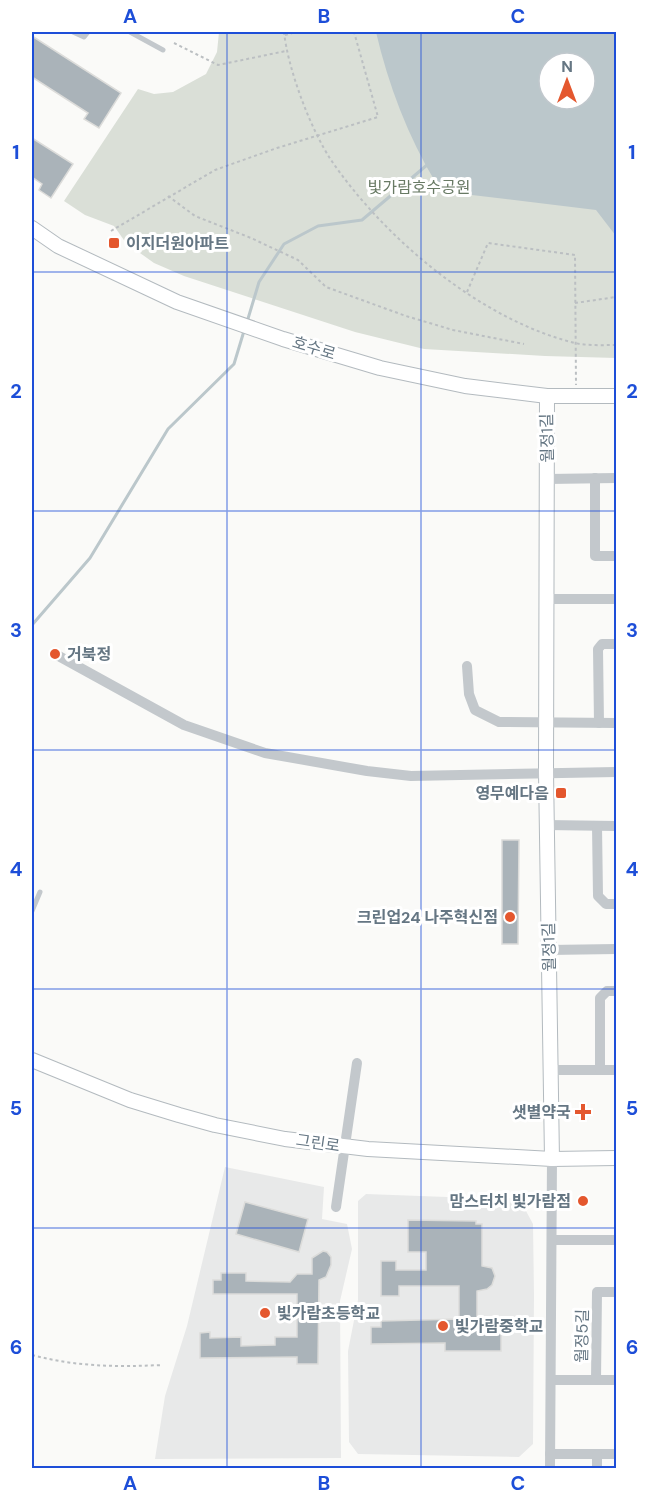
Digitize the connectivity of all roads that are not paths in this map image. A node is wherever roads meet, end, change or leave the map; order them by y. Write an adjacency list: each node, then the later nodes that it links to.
1 (73, 32): 2 (lane)
2 (88, 32)
3 (130, 32): 4 (lane)
4 (163, 50)
5 (32, 228): 6 (street, 호수로)
6 (547, 396): 7 (street, 호수로); 10 (street, 월정1길)
7 (616, 396)
8 (595, 478): 9 (street, 월정1길); 10 (street, 월정1길); 11 (street)
9 (616, 478)
10 (548, 479): 12 (street, 월정1길)
11 (616, 556)
12 (547, 599): 13 (street); 17 (street, 월정1길)
13 (616, 599)
14 (616, 644): 18 (street)
15 (55, 654): 20 (street)
16 (466, 666): 17 (street)
17 (546, 723): 18 (street); 20 (street, 월정1길)
18 (599, 723): 19 (street)
19 (616, 723)
20 (546, 772): 21 (street); 22 (street, 월정1길)
21 (616, 772)
22 (546, 825): 23 (street); 28 (street, 월정1길)
23 (597, 826): 24 (street); 26 (street)
24 (616, 826)
25 (40, 892): 27 (lane)
26 (616, 904)
27 (32, 911)
28 (549, 950): 29 (street); 33 (street, 월정1길)
29 (616, 950)
30 (616, 991): 34 (street)
31 (32, 1060): 36 (street, 그린로)
32 (357, 1063): 36 (street)
33 (549, 1070): 34 (street); 38 (street, 월정1길)
34 (600, 1070): 35 (street)
35 (616, 1070)
36 (345, 1147): 38 (street, 그린로); 39 (street)
37 (616, 1158): 38 (street, 그린로)
38 (552, 1159): 40 (street, 월정5길)
39 (336, 1207)
40 (552, 1240): 41 (street); 43 (street, 월정5길)
41 (616, 1240)
42 (616, 1292): 44 (street, 월정5길)
43 (551, 1380): 44 (street, 월정5길); 46 (street, 월정5길)
44 (596, 1380): 45 (street, 월정5길)
45 (616, 1380)
46 (550, 1454): 48 (street); 49 (street, 월정5길)
47 (616, 1454): 48 (street)
48 (597, 1455): 50 (street)
49 (550, 1468)
50 (597, 1468)

